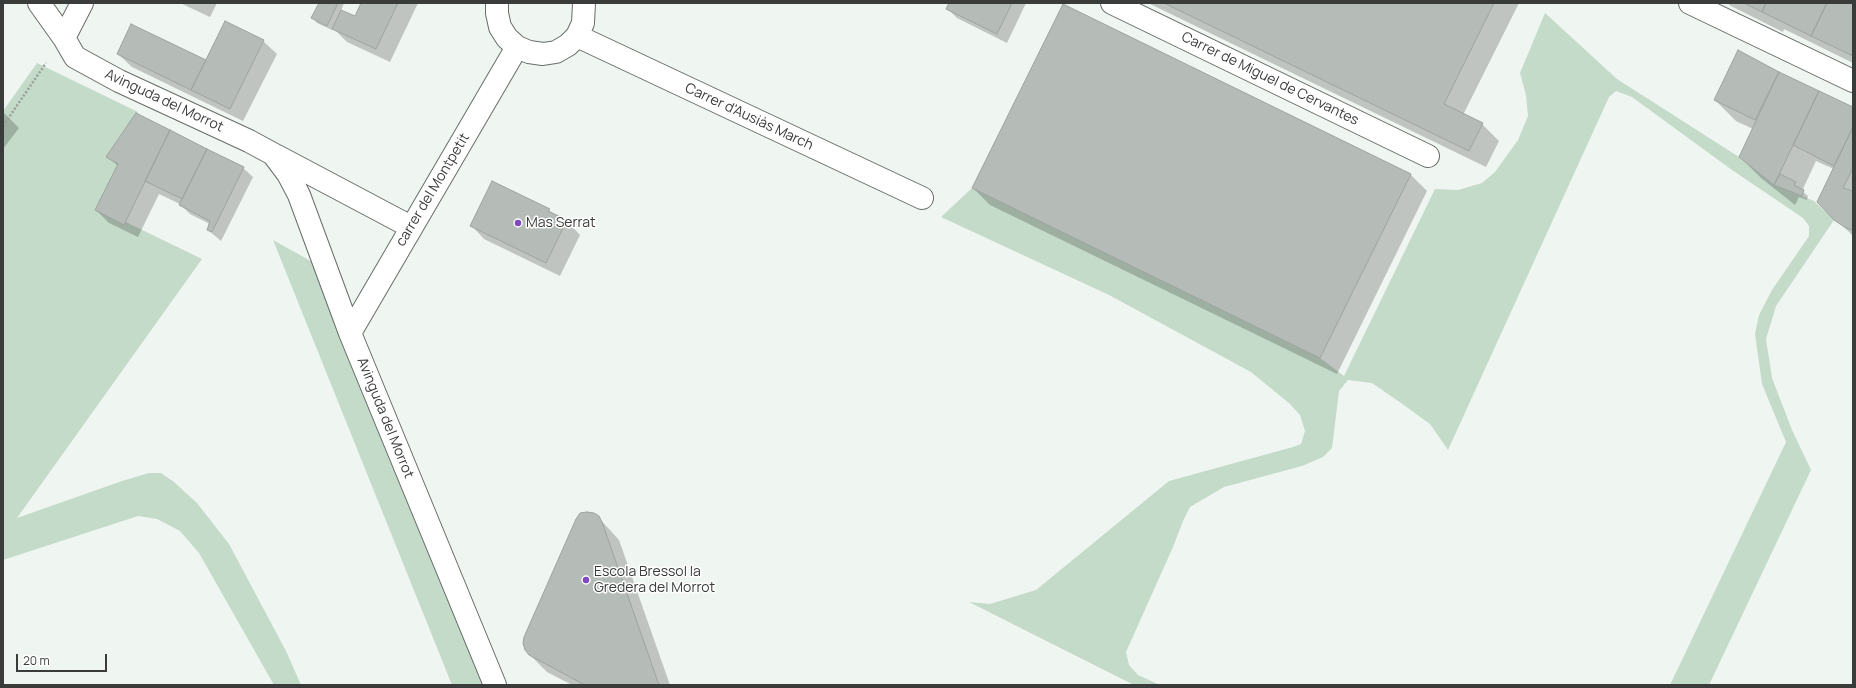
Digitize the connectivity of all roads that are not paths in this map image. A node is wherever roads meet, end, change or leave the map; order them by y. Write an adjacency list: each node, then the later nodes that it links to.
1 (39, 3): 8 (street, Avinguda del Morrot)
2 (82, 3): 8 (street)
3 (497, 3): 9 (street)
4 (584, 3): 7 (street)
5 (1112, 3): 12 (street, Carrer de Miguel de Cervantes)
6 (1690, 3): 10 (street)
7 (577, 36): 9 (street); 13 (street, Carrer d'Ausiàs March)
8 (64, 38): 11 (street, Avinguda del Morrot)
9 (517, 47): 14 (street, carrer del Montpetit)
10 (1853, 81)
11 (273, 154): 14 (street, Avinguda del Morrot); 15 (street, Avinguda del Morrot)
12 (1428, 156)
13 (922, 198)
14 (411, 227): 15 (street, carrer del Montpetit)
15 (350, 333): 16 (street, Avinguda del Morrot)
16 (495, 685)

